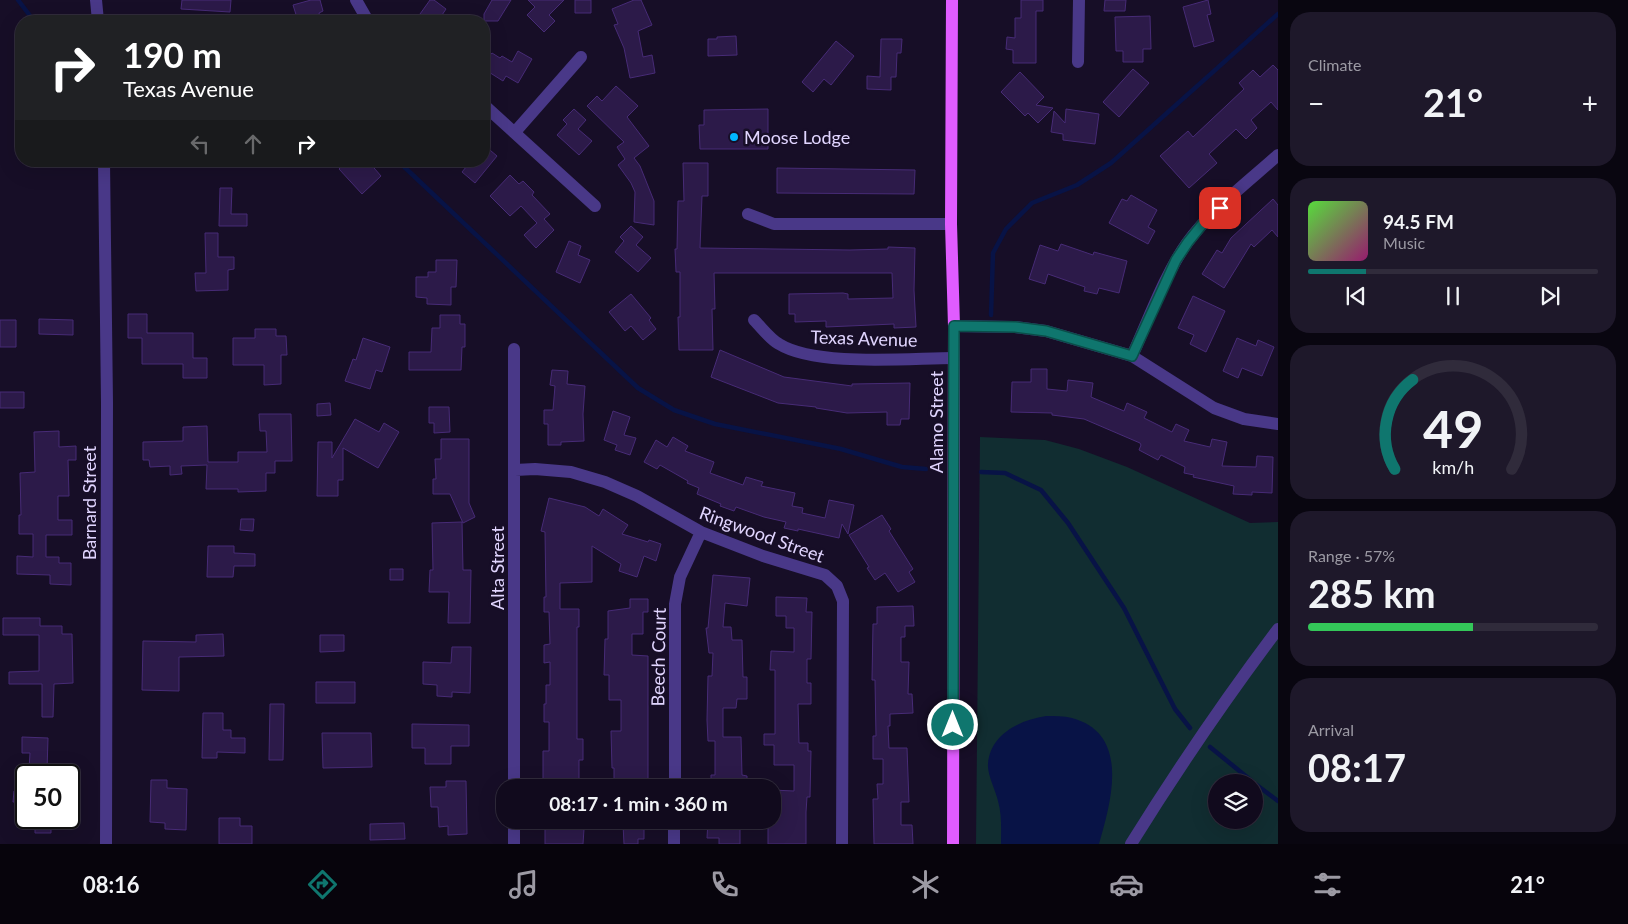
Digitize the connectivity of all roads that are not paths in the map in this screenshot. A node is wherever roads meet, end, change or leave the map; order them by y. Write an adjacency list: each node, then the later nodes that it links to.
1 (96, 0): 5 (street)
2 (356, 0): 6 (street)
3 (952, 0): 15 (main road, Alamo Street)
4 (1079, 0): 8 (street)
5 (97, 15)
6 (365, 15)
7 (581, 57): 10 (street)
8 (1078, 62)
9 (490, 110): 10 (street)
10 (515, 132): 13 (street)
11 (1278, 155): 19 (street)
12 (104, 167): 29 (street, Barnard Street)
13 (595, 206)
14 (748, 214): 15 (street)
15 (951, 224): 17 (main road, Alamo Street)
16 (754, 320): 20 (street, Texas Avenue)
17 (954, 326): 19 (street); 20 (main road, Alamo Street)
18 (514, 349): 22 (street, Alta Street)
19 (1132, 356): 21 (street)
20 (954, 358): 33 (main road, Alamo Street)
21 (1278, 424)
22 (515, 470): 23 (street, Ringwood Street); 25 (street, Alta Street)
23 (701, 532): 26 (street, Beech Court); 32 (street, Ringwood Street)
24 (1278, 629): 34 (street)
25 (514, 779)
26 (674, 779)
27 (514, 829): 30 (street)
28 (674, 829): 31 (street)
29 (106, 844)
30 (514, 844)
31 (674, 844)
32 (842, 844)
33 (953, 844)
34 (1131, 844)

